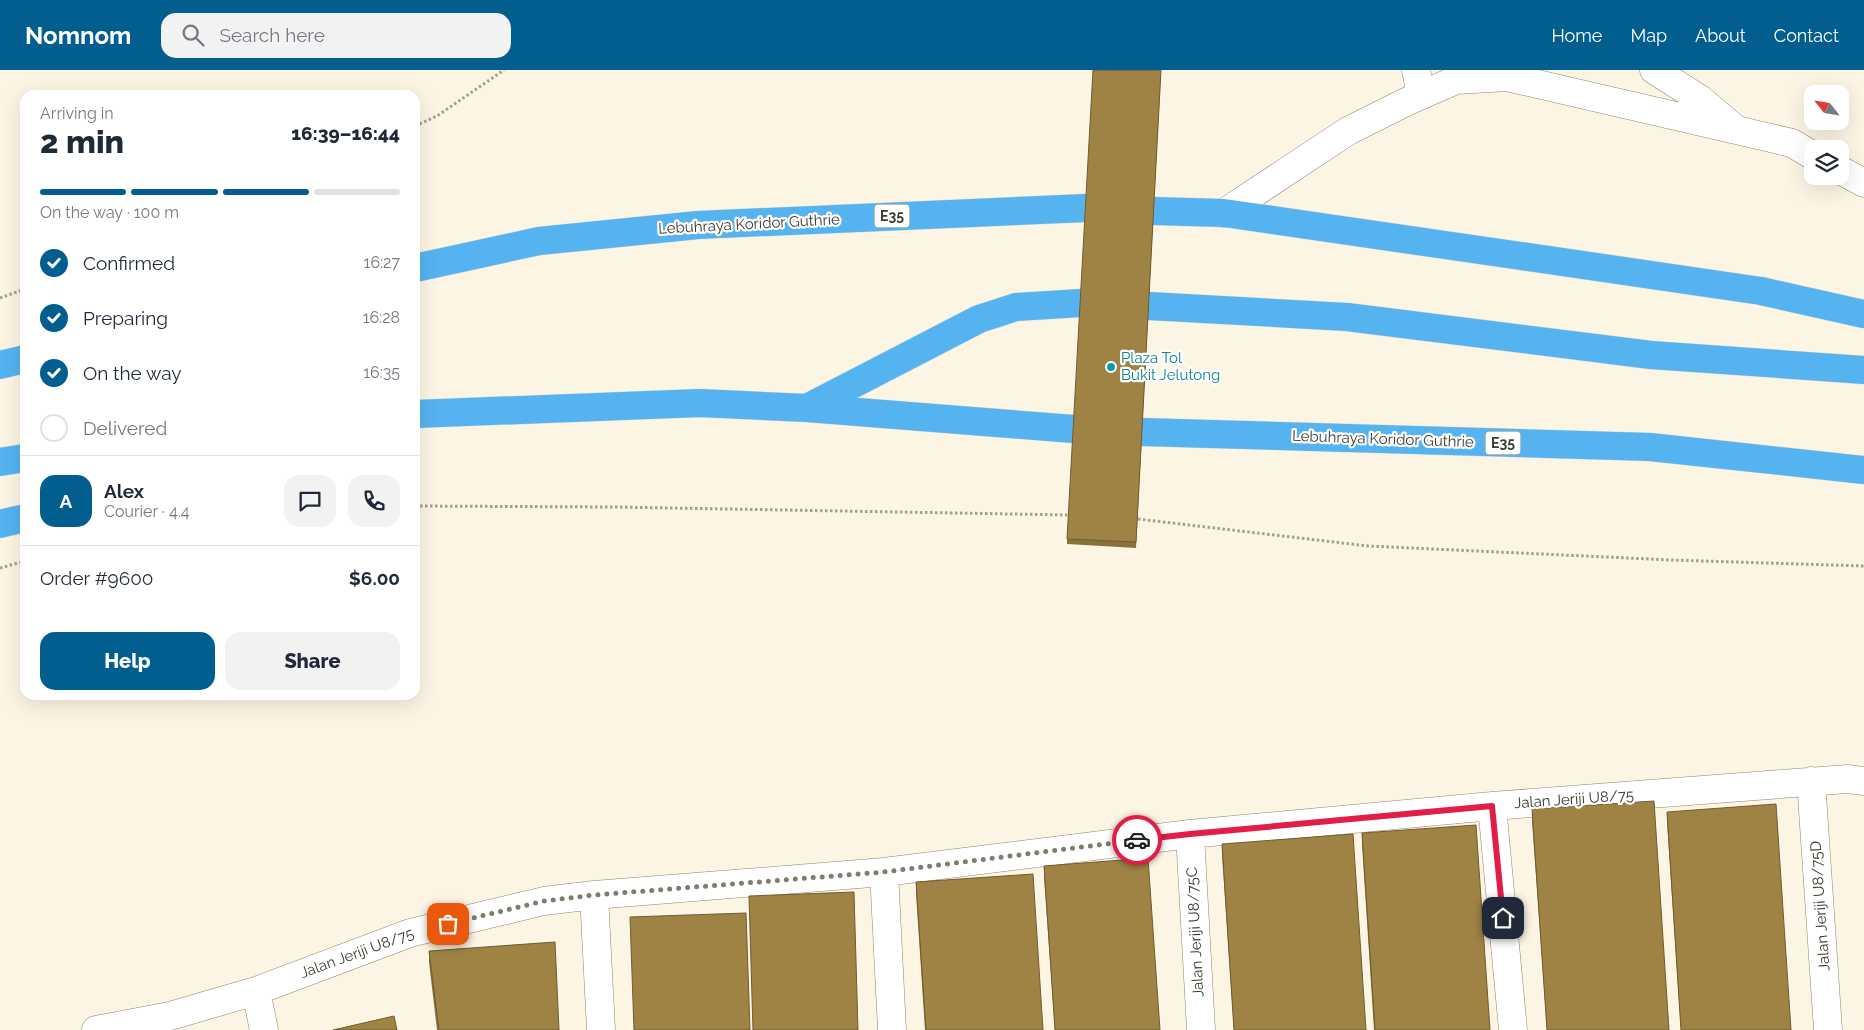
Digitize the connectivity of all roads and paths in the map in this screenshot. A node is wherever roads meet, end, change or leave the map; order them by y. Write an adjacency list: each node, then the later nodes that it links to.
1 (504, 70): 4 (path)
2 (1654, 70): 5 (street)
3 (1418, 83): 5 (street); 11 (street)
4 (420, 124)
5 (1736, 130): 6 (street)
6 (1804, 150)
7 (1849, 175): 8 (street)
8 (1864, 183)
9 (1086, 208): 12 (highway, Lebuhraya Koridor Guthrie / E35)
10 (1154, 212): 11 (highway)
11 (1224, 214): 17 (highway)
12 (420, 267)
13 (20, 291): 14 (path)
14 (0, 298)
15 (1081, 303): 21 (highway)
16 (1149, 306): 20 (highway)
17 (1864, 314)
18 (20, 360): 19 (highway)
19 (0, 365)
20 (1864, 370)
21 (807, 408): 22 (highway); 23 (highway)
22 (420, 414)
23 (1074, 429)
24 (1142, 432): 27 (highway, Lebuhraya Koridor Guthrie / E35)
25 (20, 459): 26 (highway)
26 (0, 462)
27 (1864, 470)
28 (420, 506): 29 (path)
29 (1069, 515)
30 (20, 519): 32 (highway)
31 (1138, 519): 34 (path)
32 (0, 524)
33 (20, 562): 35 (path)
34 (1864, 566)
35 (0, 568)
36 (1811, 782): 37 (street, Jalan Jeriji U8/75); 38 (street, Jalan Jeriji U8/75); 49 (street, Jalan Jeriji U8/75D)
37 (1858, 782)
38 (1492, 806): 39 (street, Jalan Jeriji U8/75); 48 (street)
39 (1190, 834): 40 (street, Jalan Jeriji U8/75); 47 (street, Jalan Jeriji U8/75C)
40 (884, 872): 41 (street, Jalan Jeriji U8/75); 46 (street)
41 (594, 895): 42 (street, Jalan Jeriji U8/75); 45 (street)
42 (256, 991): 43 (street, Jalan Jeriji U8/75); 44 (street)
43 (96, 1030)
44 (264, 1030)
45 (601, 1030)
46 (892, 1030)
47 (1201, 1030)
48 (1513, 1030)
49 (1828, 1030)

